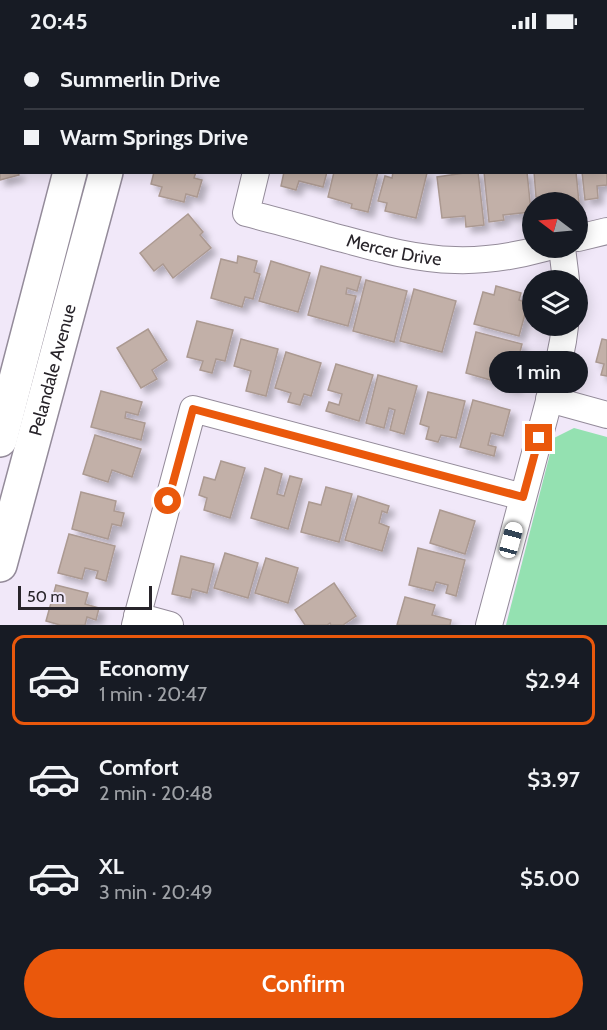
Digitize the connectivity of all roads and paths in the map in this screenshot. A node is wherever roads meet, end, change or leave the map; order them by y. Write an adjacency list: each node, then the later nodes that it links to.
1 (69, 174): 10 (main road, Pelandale Avenue)
2 (105, 174): 12 (main road, Pelandale Avenue)
3 (256, 174): 6 (street, Mercer Drive)
4 (607, 231): 5 (street)
5 (588, 236)
6 (522, 253)
7 (564, 336): 8 (street)
8 (549, 399): 9 (street); 11 (street)
9 (607, 415)
10 (0, 440)
11 (523, 497): 13 (street); 15 (street)
12 (0, 565)
13 (136, 621): 14 (street)
14 (170, 625)
15 (489, 625)

